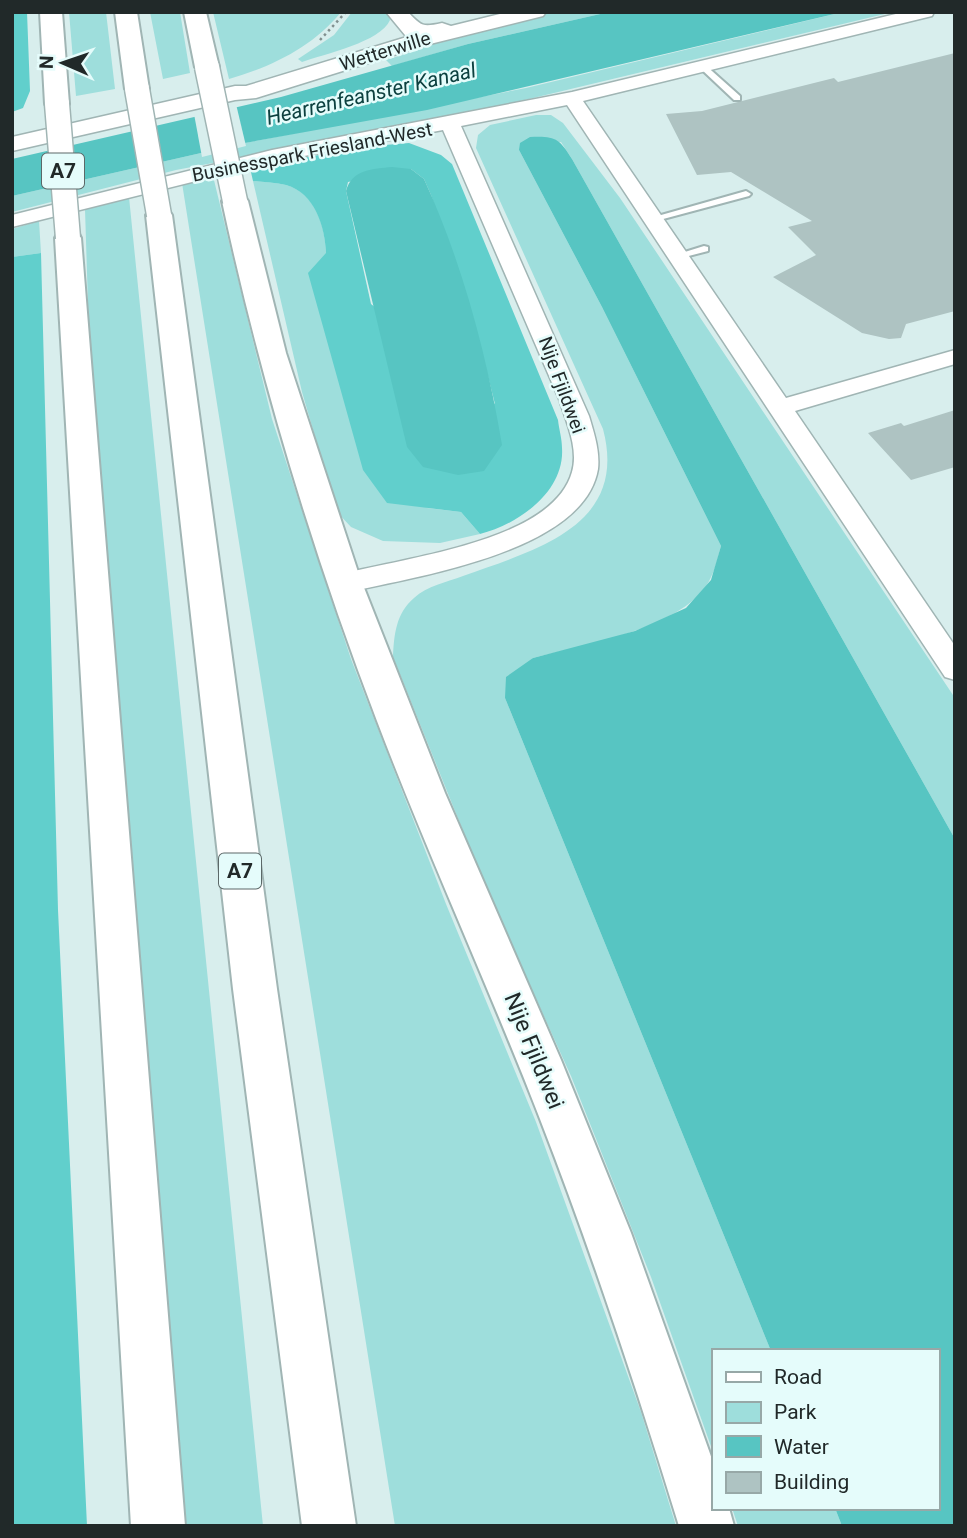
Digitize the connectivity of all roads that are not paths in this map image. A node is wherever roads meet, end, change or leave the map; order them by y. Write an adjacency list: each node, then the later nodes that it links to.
1 (51, 12): 25 (main road, A7, bridge)
2 (126, 12): 26 (main road, A7, bridge)
3 (195, 12): 23 (main road, Nije Fjildwei, bridge)
4 (396, 12): 9 (street)
5 (488, 12): 8 (street, Wetterwille)
6 (536, 12): 8 (street, Wetterwille)
7 (926, 12): 10 (street, Businesspark Friesland-West)
8 (439, 23): 9 (street, Wetterwille); 11 (street, Wetterwille)
9 (413, 30): 11 (street, Wetterwille)
10 (703, 66): 12 (street, Businesspark Friesland-West); 13 (lane)
11 (235, 93): 15 (street, Wetterwille)
12 (572, 98): 14 (street, Businesspark Friesland-West); 17 (street)
13 (737, 98)
14 (450, 124): 18 (street, Businesspark Friesland-West); 23 (street, Nije Fjildwei)
15 (12, 144)
16 (746, 194): 17 (lane)
17 (652, 219): 20 (street)
18 (12, 220)
19 (704, 249): 20 (lane)
20 (677, 256): 22 (street)
21 (955, 357): 22 (street)
22 (779, 408): 24 (street)
23 (344, 583): 27 (main road, Nije Fjildwei)
24 (955, 668)
25 (159, 1526)
26 (328, 1526)
27 (707, 1526)

